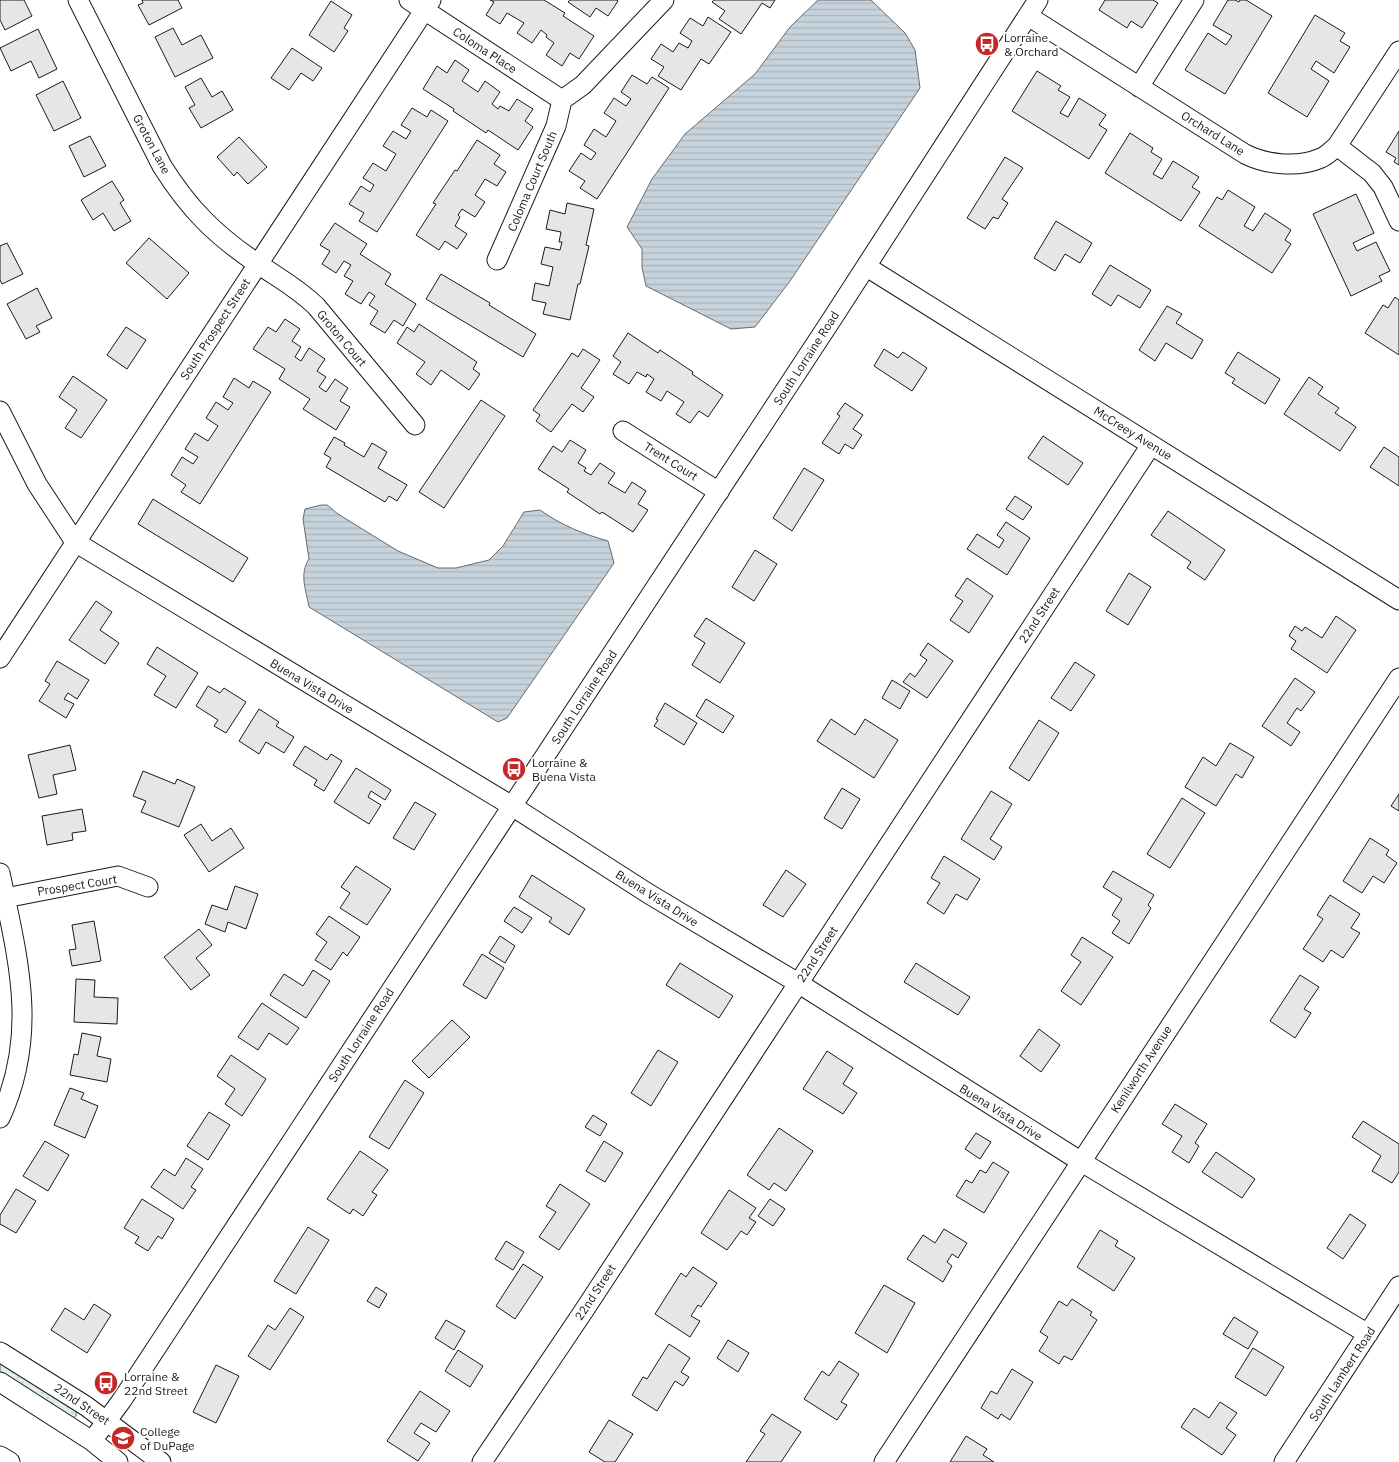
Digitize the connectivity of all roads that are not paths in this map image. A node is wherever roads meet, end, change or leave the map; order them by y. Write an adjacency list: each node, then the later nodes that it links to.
1 (78, 0): 12 (street, Groton Lane)
2 (664, 0): 8 (street)
3 (1194, 0): 7 (street)
4 (421, 3): 8 (street, Coloma Place); 12 (street, South Prospect Street)
5 (1033, 8): 7 (street, Orchard Lane); 13 (street, South Lorraine Road)
6 (1399, 52): 9 (street, Orchard Lane)
7 (1139, 87): 9 (street, Orchard Lane)
8 (562, 100): 11 (street, Coloma Court South)
9 (1337, 146): 10 (street)
10 (1399, 221)
11 (497, 260)
12 (258, 264): 15 (street, Groton Court); 19 (street, South Prospect Street)
13 (866, 267): 17 (street, McCreey Avenue); 18 (street, South Lorraine Road)
14 (0, 411): 19 (street, Buena Vista Drive)
15 (415, 425)
16 (623, 431): 18 (street, Trent Court)
17 (1151, 445): 20 (street, McCreey Avenue); 27 (street, 22nd Street)
18 (719, 492): 23 (street, South Lorraine Road)
19 (75, 542): 21 (street, South Prospect Street); 23 (street, Buena Vista Drive)
20 (1399, 600)
21 (0, 658)
22 (1399, 678): 29 (street, Kenilworth Avenue)
23 (512, 806): 27 (street, Buena Vista Drive); 34 (street, South Lorraine Road)
24 (0, 873): 26 (street)
25 (148, 887): 26 (street, Prospect Court)
26 (5, 898): 28 (street)
27 (798, 984): 29 (street, Buena Vista Drive); 40 (street, 22nd Street)
28 (0, 1118)
29 (1080, 1161): 31 (street, Buena Vista Drive); 41 (street, Kenilworth Avenue)
30 (1399, 1286): 31 (street, South Lambert Road)
31 (1368, 1334): 42 (street, South Lambert Road)
32 (0, 1352): 34 (street, 22nd Street)
33 (0, 1382): 35 (street, 22nd Street)
34 (107, 1421): 35 (street, South Lorraine Road); 39 (street, 22nd Street)
35 (92, 1441): 38 (street, 22nd Street)
36 (0, 1456): 37 (street)
37 (10, 1462)
38 (118, 1462)
39 (161, 1462)
40 (482, 1462)
41 (884, 1462)
42 (1284, 1462)

